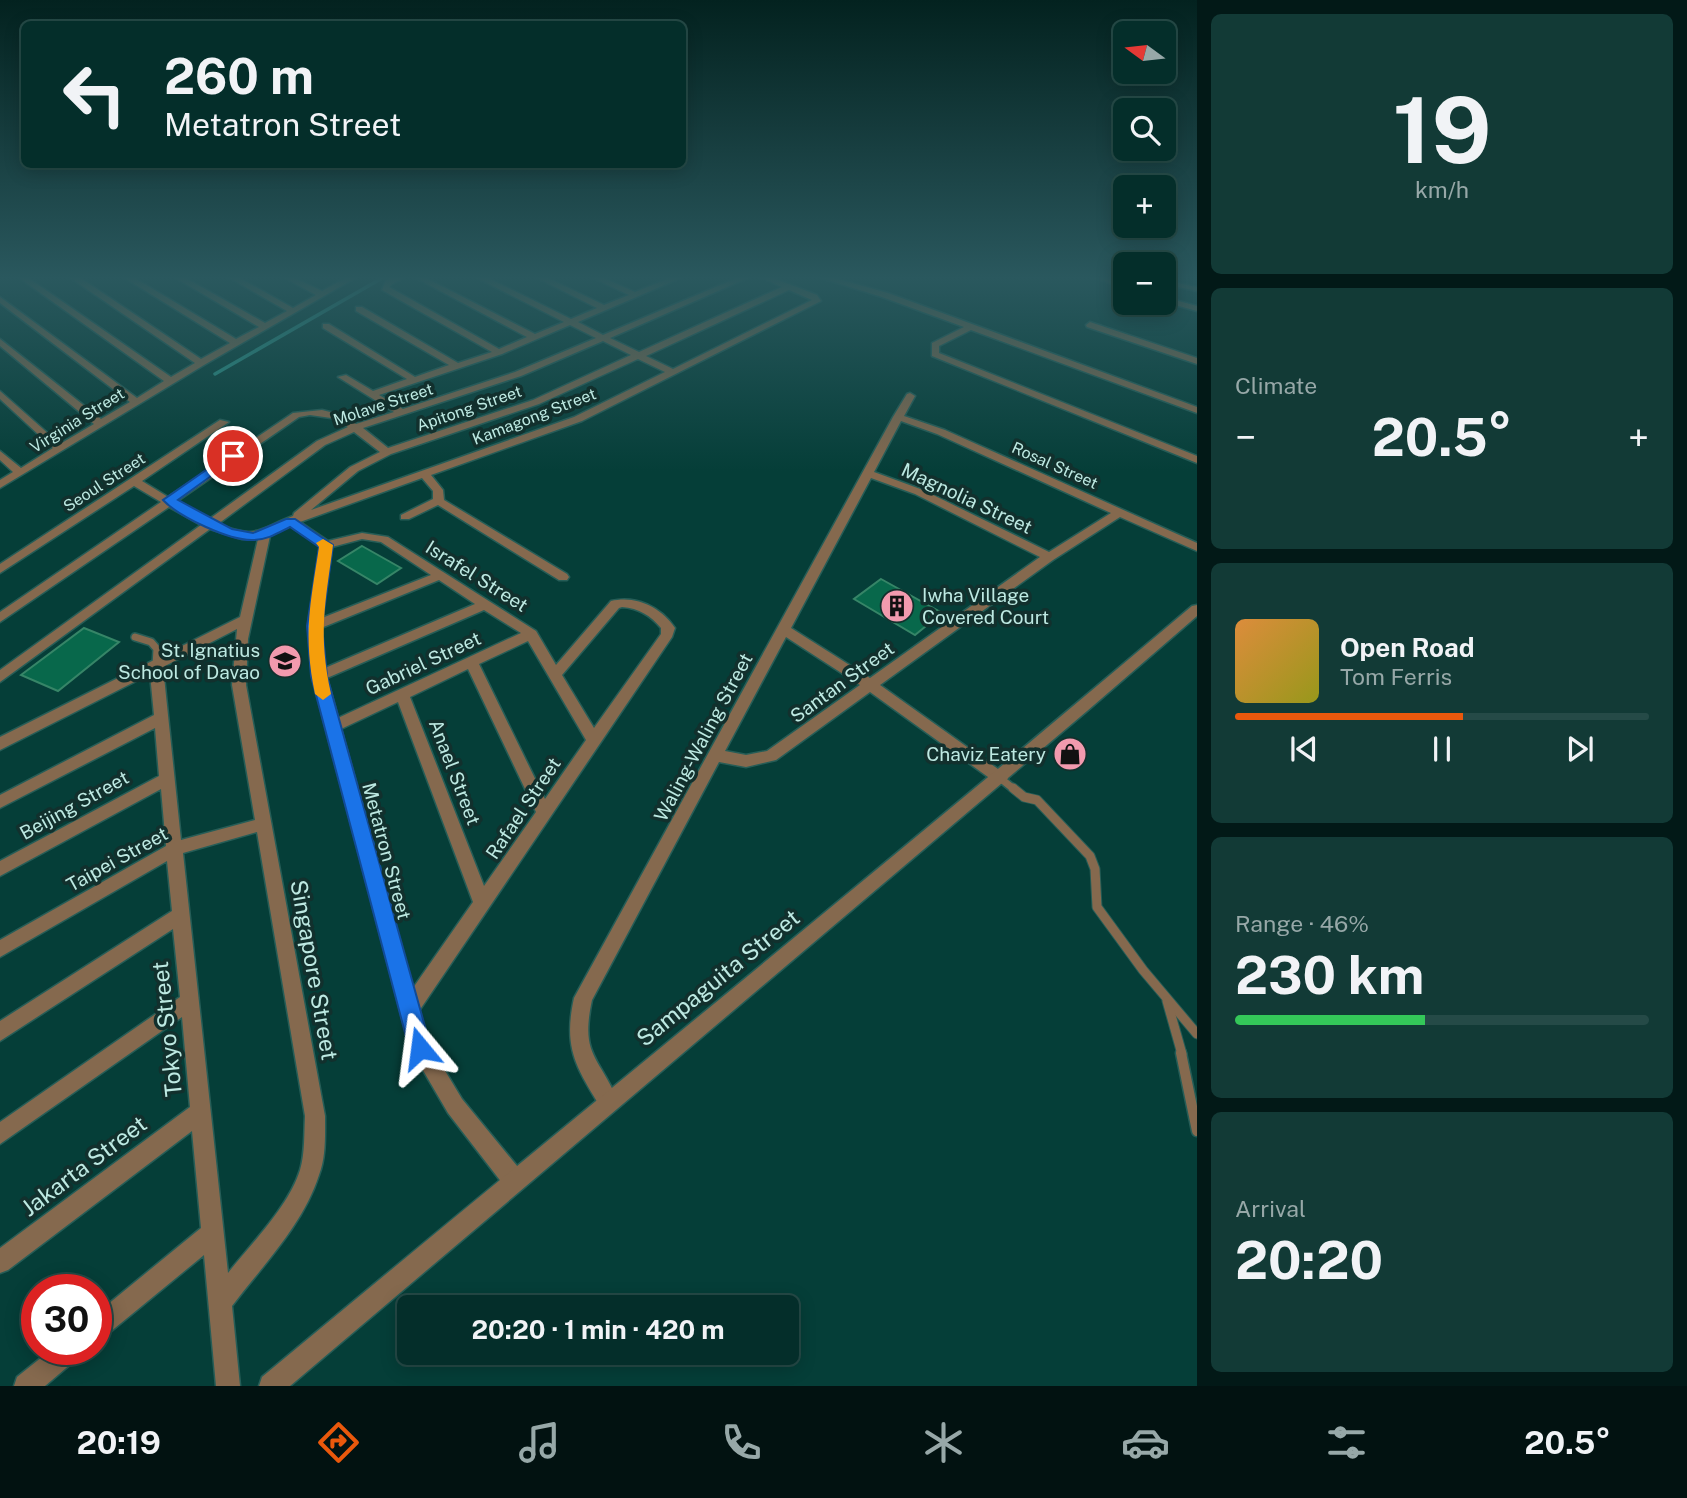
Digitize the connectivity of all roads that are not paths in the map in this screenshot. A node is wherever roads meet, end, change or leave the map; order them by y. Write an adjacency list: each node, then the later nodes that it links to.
1 (0, 342): 34 (street)
2 (57, 342): 29 (street)
3 (114, 342): 25 (street)
4 (169, 342): 20 (street)
5 (352, 342): 24 (street)
6 (415, 342): 21 (street)
7 (481, 342): 17 (street)
8 (523, 342): 17 (street)
9 (598, 342): 31 (street, Molave Street)
10 (611, 342): 18 (street)
11 (668, 342): 18 (street, Apitong Street)
12 (735, 342): 22 (street, Kamagong Street)
13 (941, 342): 39 (street)
14 (1010, 342): 30 (street)
15 (1140, 342): 19 (street)
16 (236, 343): 20 (street, Virginia Street)
17 (499, 352): 21 (street)
18 (639, 355): 22 (street); 37 (street, Apitong Street)
19 (1197, 361)
20 (201, 363): 25 (street, Virginia Street)
21 (457, 366): 24 (street)
22 (674, 373): 42 (street, Kamagong Street)
23 (343, 377): 27 (street)
24 (414, 380): 27 (street)
25 (171, 382): 29 (street, Virginia Street)
26 (0, 394): 36 (street)
27 (372, 394): 31 (street)
28 (910, 396): 32 (street, Waling-Waling Street)
29 (137, 402): 34 (street, Virginia Street)
30 (1197, 410)
31 (403, 413): 35 (street, Molave Street)
32 (898, 417): 40 (street, Waling-Waling Street); 47 (street, Rosal Street)
33 (225, 422): 43 (street, Seoul Street)
34 (101, 424): 36 (street, Virginia Street)
35 (354, 428): 37 (street); 45 (street); 50 (street, Molave Street)
36 (60, 449): 41 (street, Virginia Street)
37 (387, 452): 49 (street, Apitong Street)
38 (0, 454): 41 (street)
39 (1197, 460)
40 (868, 473): 54 (street, Magnolia Street); 63 (street, Waling-Waling Street)
41 (20, 474): 44 (street, Virginia Street)
42 (424, 474): 46 (street); 49 (street, Kamagong Street)
43 (134, 481): 45 (street); 55 (street, Seoul Street)
44 (0, 485)
45 (169, 500): 50 (street); 60 (street)
46 (439, 501): 48 (street); 57 (street)
47 (1120, 512): 53 (street, Rosal Street); 54 (street, Santan Street)
48 (405, 517)
49 (290, 522): 51 (street); 52 (street)
50 (210, 523): 51 (street); 70 (street, Molave Street)
51 (265, 534): 61 (street, Singapore Street)
52 (326, 545): 56 (street, Israfel Street); 62 (street, Metatron Street)
53 (1197, 547)
54 (1049, 557): 71 (street, Santan Street)
55 (0, 569)
56 (439, 576): 58 (street, Israfel Street); 62 (street)
57 (563, 577)
58 (485, 604): 64 (street, Israfel Street); 68 (street)
59 (1197, 609): 79 (street, Sampaguita Street)
60 (0, 618)
61 (244, 620): 67 (street); 82 (street, Singapore Street)
62 (314, 626): 68 (street, Metatron Street)
63 (783, 629): 71 (street); 77 (street, Waling-Waling Street)
64 (531, 634): 66 (street, Gabriel Street); 69 (street, Israfel Street)
65 (135, 637): 67 (lane)
66 (471, 662): 72 (street, Gabriel Street); 81 (street)
67 (156, 667): 73 (street, Tokyo Street); 76 (street)
68 (319, 676): 74 (street, Metatron Street)
69 (554, 676): 75 (street, Israfel Street); 75 (street, Rafael Street)
70 (0, 677)
71 (870, 685): 77 (street, Santan Street); 79 (street)
72 (402, 695): 74 (street, Gabriel Street); 85 (street, Anael Street)
73 (161, 718): 78 (street, Tokyo Street); 80 (street)
74 (332, 727): 90 (street, Metatron Street)
75 (594, 740): 81 (street, Rafael Street)
76 (0, 744)
77 (715, 755): 93 (street, Waling-Waling Street)
78 (168, 778): 83 (street, Tokyo Street); 84 (street, Beijing Street)
79 (1000, 778): 88 (lane); 93 (street, Sampaguita Street)
80 (0, 802)
81 (545, 815): 85 (street, Rafael Street)
82 (263, 824): 83 (street, Taipei Street); 100 (street, Singapore Street)
83 (174, 849): 86 (street, Tokyo Street); 87 (street, Taipei Street)
84 (0, 869)
85 (483, 905): 90 (street, Rafael Street)
86 (179, 916): 89 (street, Tokyo Street); 91 (street)
87 (0, 949)
88 (1166, 997): 92 (lane); 95 (lane)
89 (188, 1002): 94 (street, Tokyo Street); 96 (street)
90 (409, 1010): 97 (street, Metatron Street)
91 (0, 1032)
92 (1197, 1034)
93 (608, 1101): 97 (street, Sampaguita Street)
94 (200, 1112): 98 (street, Tokyo Street); 99 (street, Jakarta Street)
95 (1197, 1131)
96 (0, 1133)
97 (514, 1180): 105 (street, Sampaguita Street)
98 (213, 1233): 100 (street, Tokyo Street); 101 (street)
99 (0, 1262)
100 (219, 1303): 104 (street, Tokyo Street)
101 (112, 1316)
102 (52, 1365): 103 (street)
103 (26, 1386)
104 (228, 1386)
105 (271, 1386)

